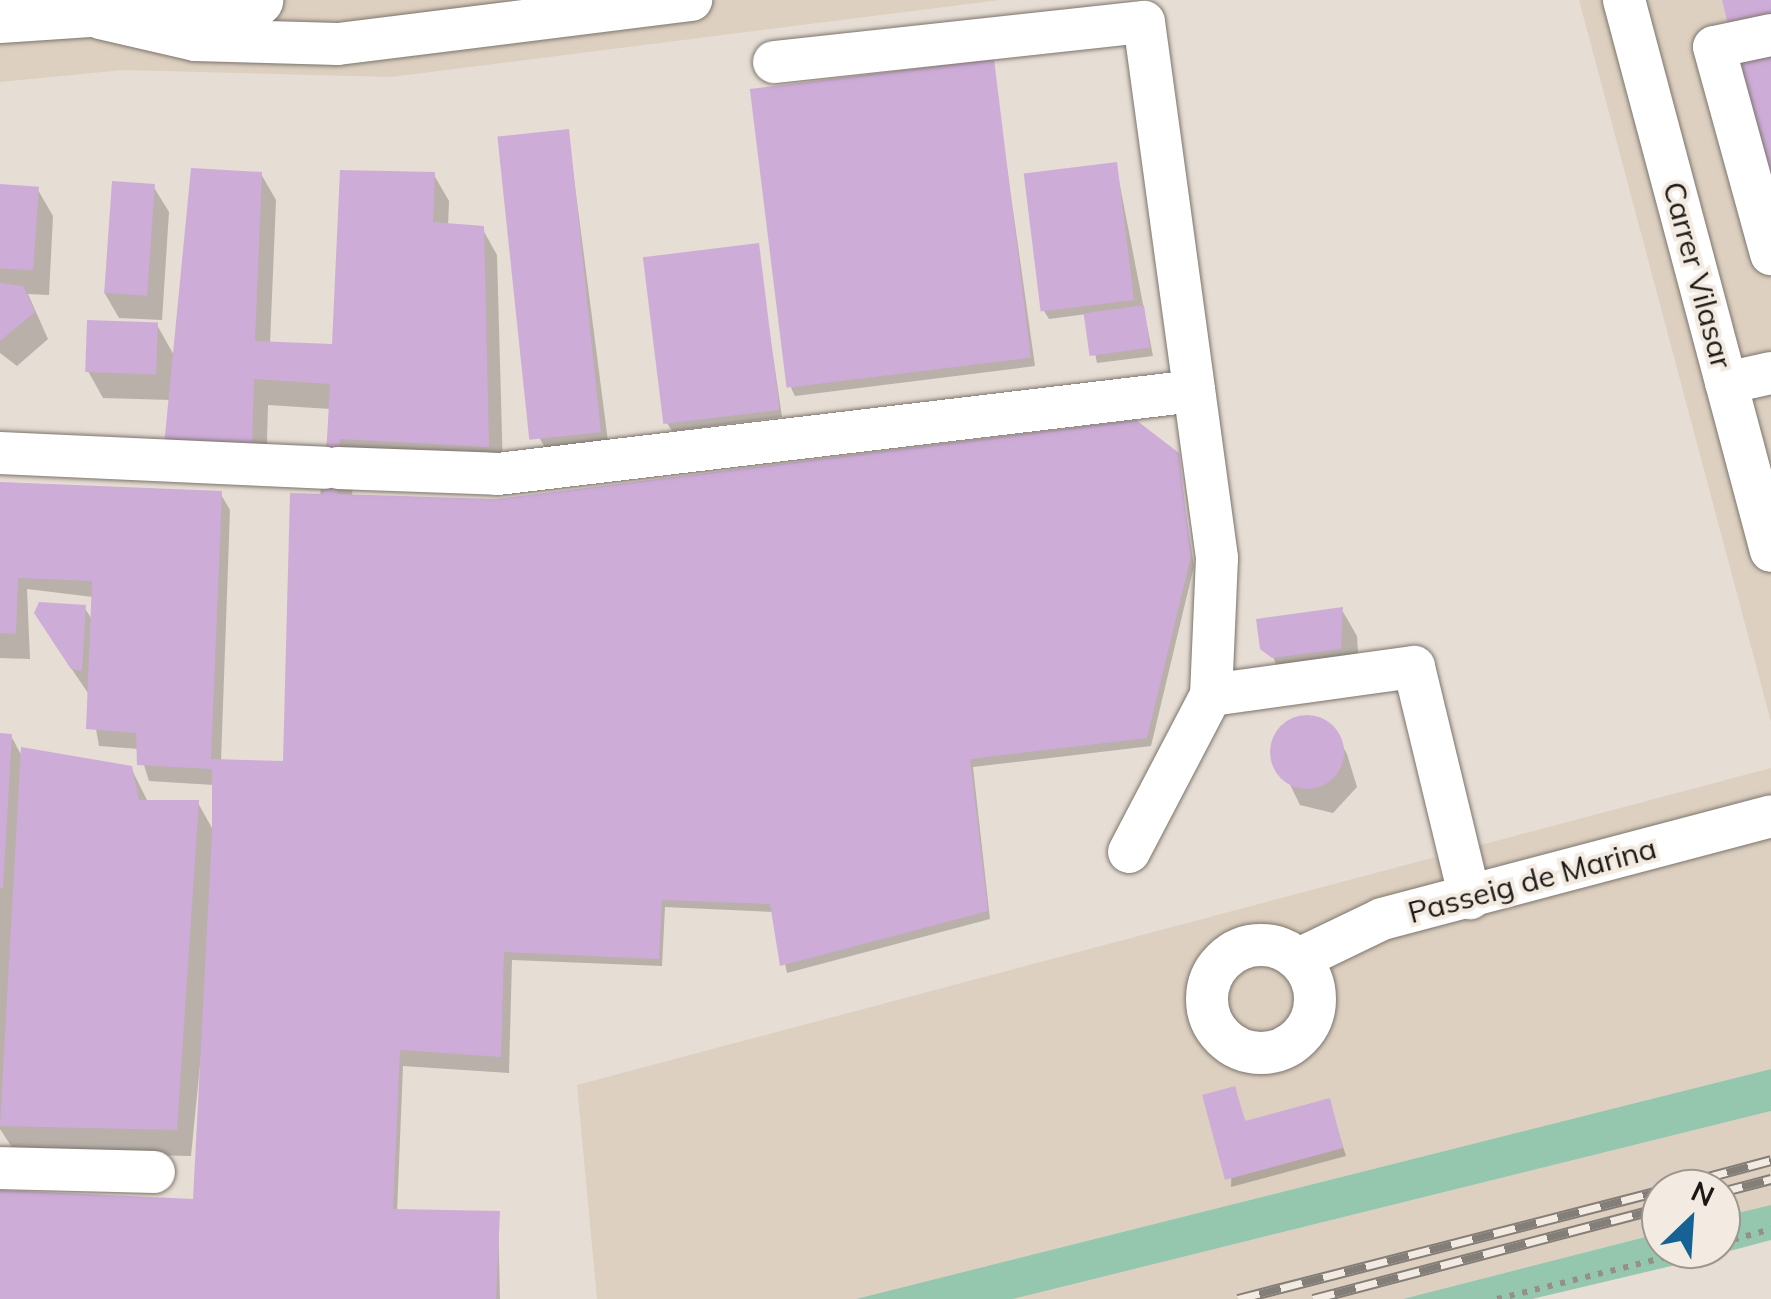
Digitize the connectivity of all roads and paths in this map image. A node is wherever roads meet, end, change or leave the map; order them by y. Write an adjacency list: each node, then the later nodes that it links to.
1 (256, 0): 4 (main road)
2 (691, 0): 4 (street)
3 (1624, 0): 10 (street, Carrer Vilasar)
4 (81, 11): 5 (main road)
5 (3, 16)
6 (1767, 24): 8 (street)
7 (774, 62): 11 (street)
8 (1771, 254)
9 (1771, 373): 10 (street)
10 (1726, 384): 13 (street, Carrer Vilasar)
11 (1194, 392): 12 (street); 14 (street)
12 (0, 452)
13 (1771, 551)
14 (1211, 695): 16 (street); 17 (street)
15 (1771, 816): 17 (street, Passeig de Marina)
16 (1129, 852)
17 (1470, 898): 18 (street, Passeig de Marina)
18 (1299, 959)
19 (0, 1168): 20 (street)
20 (154, 1172)
21 (1771, 1230): 22 (path)
22 (1741, 1238)
23 (1641, 1263): 24 (path)
24 (1497, 1299)

